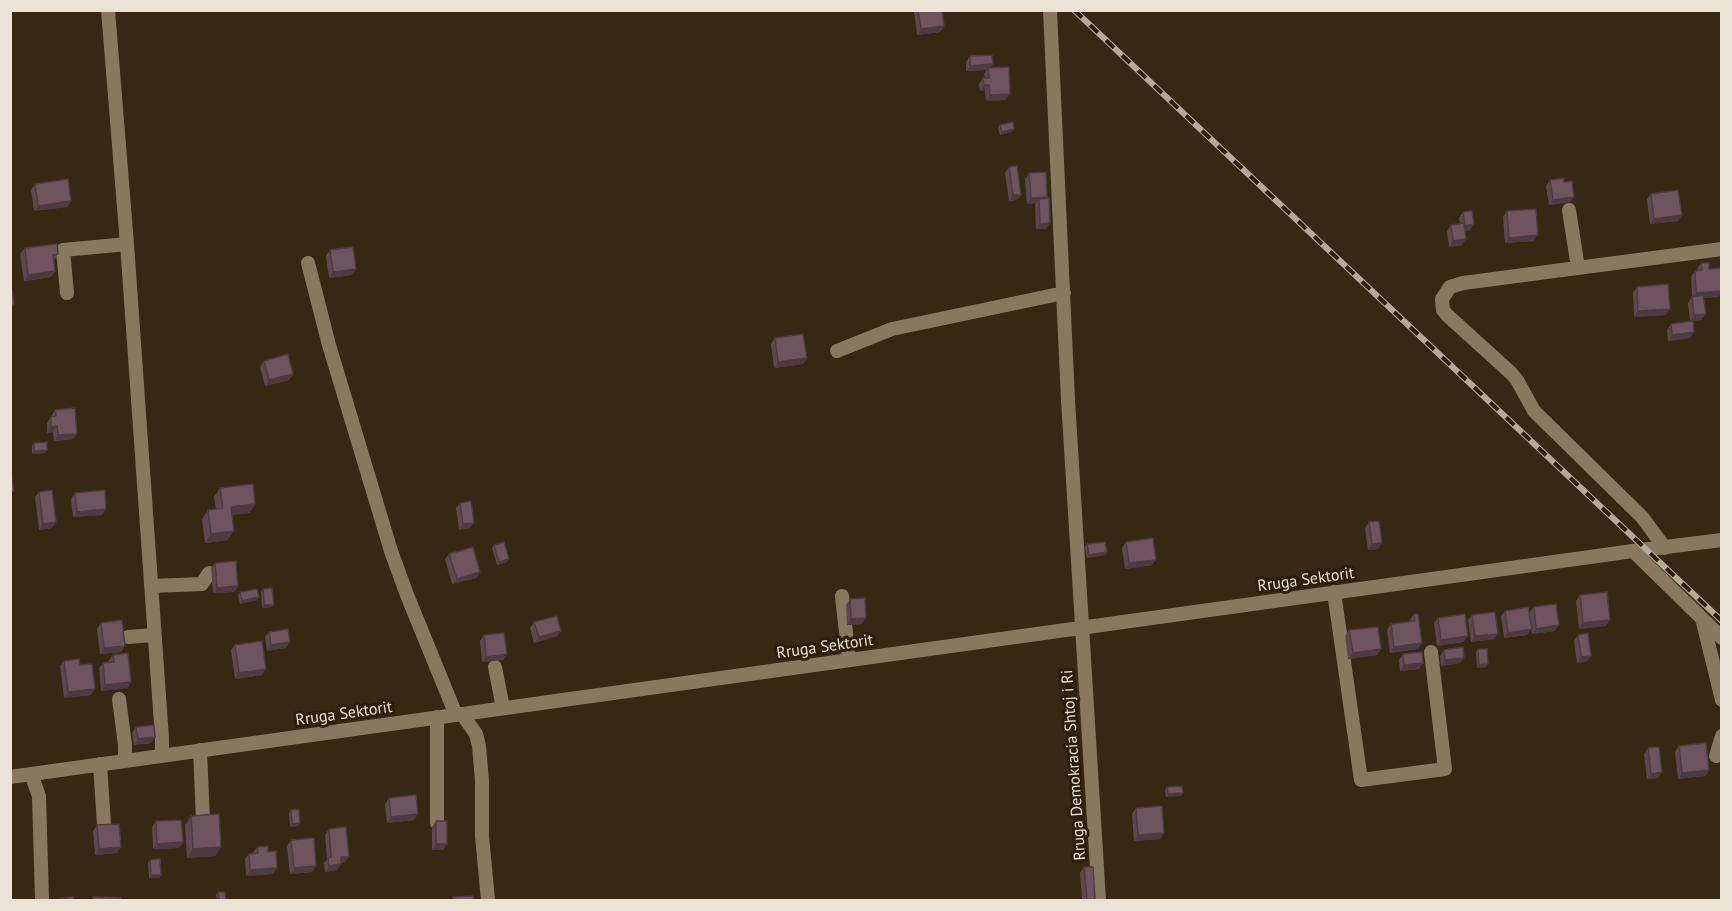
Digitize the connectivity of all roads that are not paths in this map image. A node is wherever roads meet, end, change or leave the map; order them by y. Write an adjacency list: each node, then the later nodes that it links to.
1 (108, 10): 4 (street)
2 (1050, 10): 9 (street, Rruga Demokracia Shtoj i Ri)
3 (1569, 210): 7 (street)
4 (127, 244): 8 (street); 15 (street)
5 (1722, 249): 7 (street)
6 (308, 263): 29 (street)
7 (1578, 268): 12 (street)
8 (68, 293)
9 (1064, 293): 10 (street); 19 (street, Rruga Demokracia Shtoj i Ri)
10 (837, 351)
11 (1722, 540): 12 (street, Rruga Sektorit)
12 (1665, 548): 13 (street, Rruga Sektorit)
13 (1639, 550): 16 (street, Rruga Sektorit); 18 (street)
14 (209, 573): 15 (street)
15 (151, 586): 20 (street)
16 (1334, 592): 19 (street, Rruga Sektorit); 23 (street)
17 (842, 596): 24 (street)
18 (1703, 622): 22 (street); 27 (street)
19 (1082, 628): 24 (street, Rruga Sektorit); 44 (street, Rruga Demokracia Shtoj i Ri)
20 (154, 635): 21 (street); 33 (street)
21 (128, 637)
22 (1722, 638)
23 (1431, 652)
24 (849, 660): 28 (street, Rruga Sektorit)
25 (497, 667): 28 (street)
26 (119, 699): 35 (street)
27 (1722, 700)
28 (503, 708): 29 (street, Rruga Sektorit)
29 (459, 714): 30 (street, Rruga Sektorit); 43 (street)
30 (437, 717): 32 (street, Rruga Sektorit); 40 (street)
31 (1722, 736): 34 (street)
32 (200, 750): 33 (street, Rruga Sektorit); 39 (street)
33 (162, 756): 35 (street, Rruga Sektorit)
34 (1716, 756)
35 (125, 761): 36 (street, Rruga Sektorit)
36 (100, 765): 37 (street, Rruga Sektorit); 41 (street)
37 (31, 774): 38 (street, Rruga Sektorit); 42 (street)
38 (10, 777)
39 (203, 820)
40 (437, 823)
41 (104, 825)
42 (42, 900)
43 (488, 900)
44 (1099, 900)

